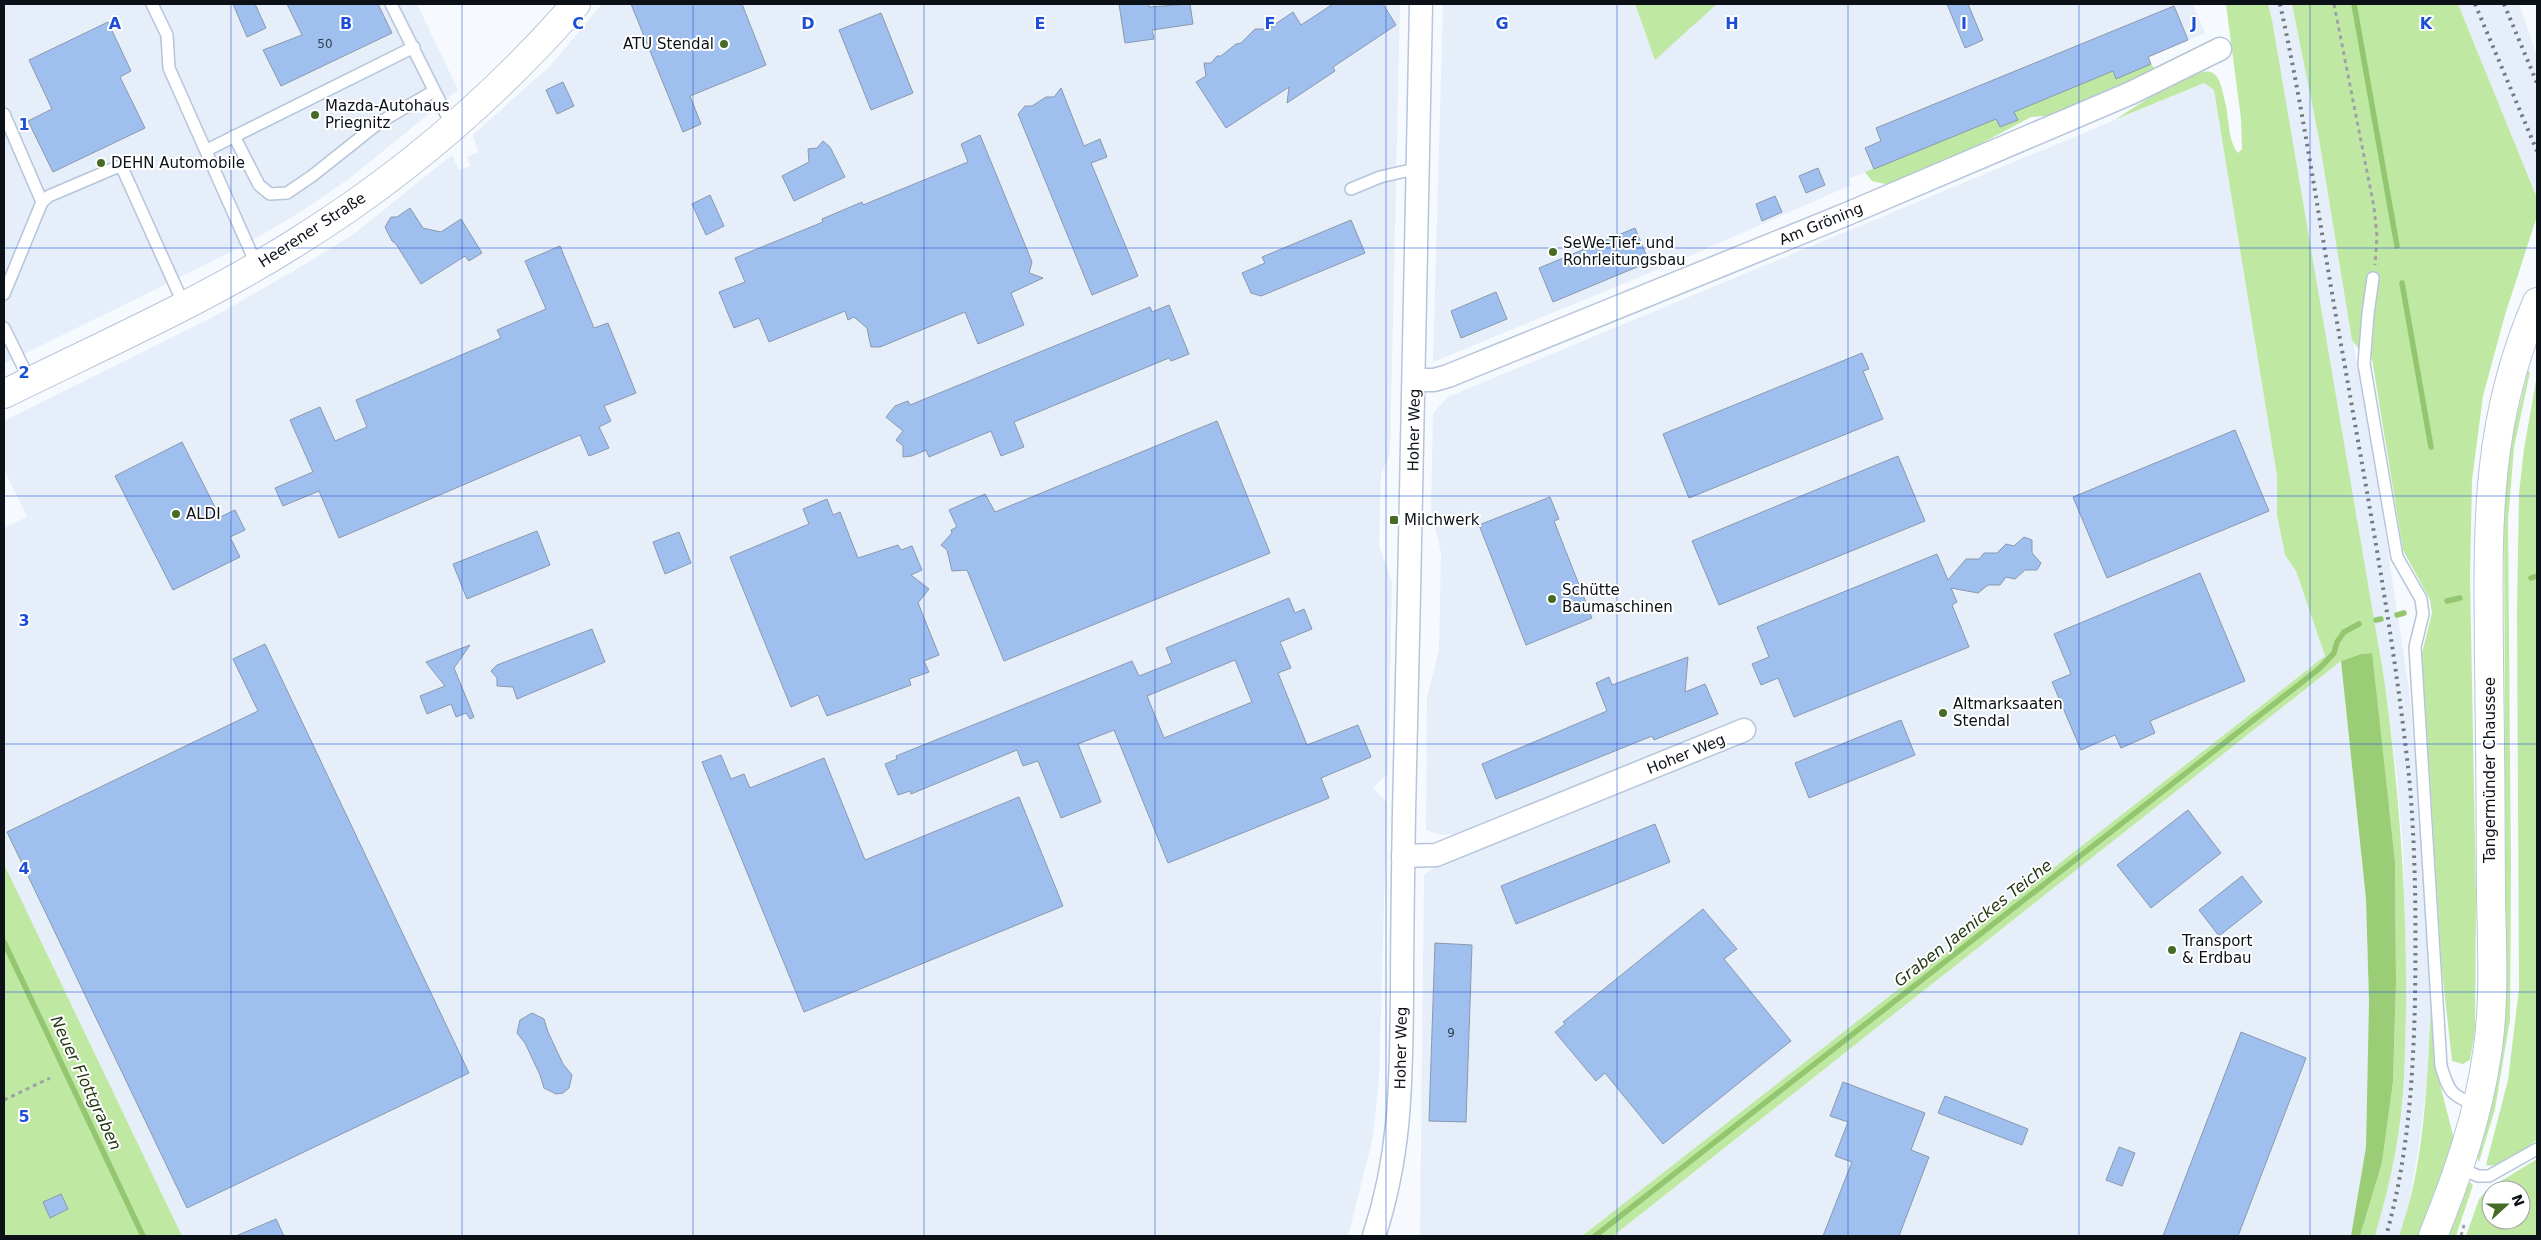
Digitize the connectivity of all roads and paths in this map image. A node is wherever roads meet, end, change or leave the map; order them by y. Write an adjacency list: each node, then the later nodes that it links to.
1 (152, 4): 12 (lane)
2 (392, 4): 6 (lane)
3 (576, 4): 10 (main road, Heerener Straße)
4 (1421, 4): 13 (street, Hoher Weg)
5 (2334, 4): 17 (path)
6 (414, 47): 8 (lane); 11 (lane)
7 (2220, 49): 22 (street, Am Gröning)
8 (434, 91): 10 (lane); 11 (lane)
9 (4, 114): 15 (lane)
10 (453, 128): 16 (main road, Heerener Straße)
11 (234, 136): 12 (lane)
12 (207, 150): 16 (lane)
13 (1419, 168): 14 (lane); 22 (street, Hoher Weg)
14 (1351, 189)
15 (42, 202): 18 (lane); 19 (lane)
16 (257, 266): 19 (main road, Heerener Straße)
17 (2373, 278): 29 (lane)
18 (4, 294)
19 (184, 306): 23 (main road, Heerener Straße)
20 (2532, 313): 29 (main road, Tangermünder Chaussee)
21 (4, 328): 23 (lane)
22 (1415, 380): 26 (street, Hoher Weg)
23 (30, 381): 24 (main road, Heerener Straße)
24 (4, 394)
25 (1744, 730): 26 (street, Hoher Weg)
26 (1403, 856): 32 (street, Hoher Weg)
27 (50, 1078): 28 (path)
28 (4, 1100)
29 (2477, 1105): 31 (main road, Tangermünder Chaussee)
30 (2537, 1149): 31 (lane)
31 (2460, 1168): 33 (main road, Tangermünder Chaussee)
32 (1374, 1236)
33 (2433, 1236)

